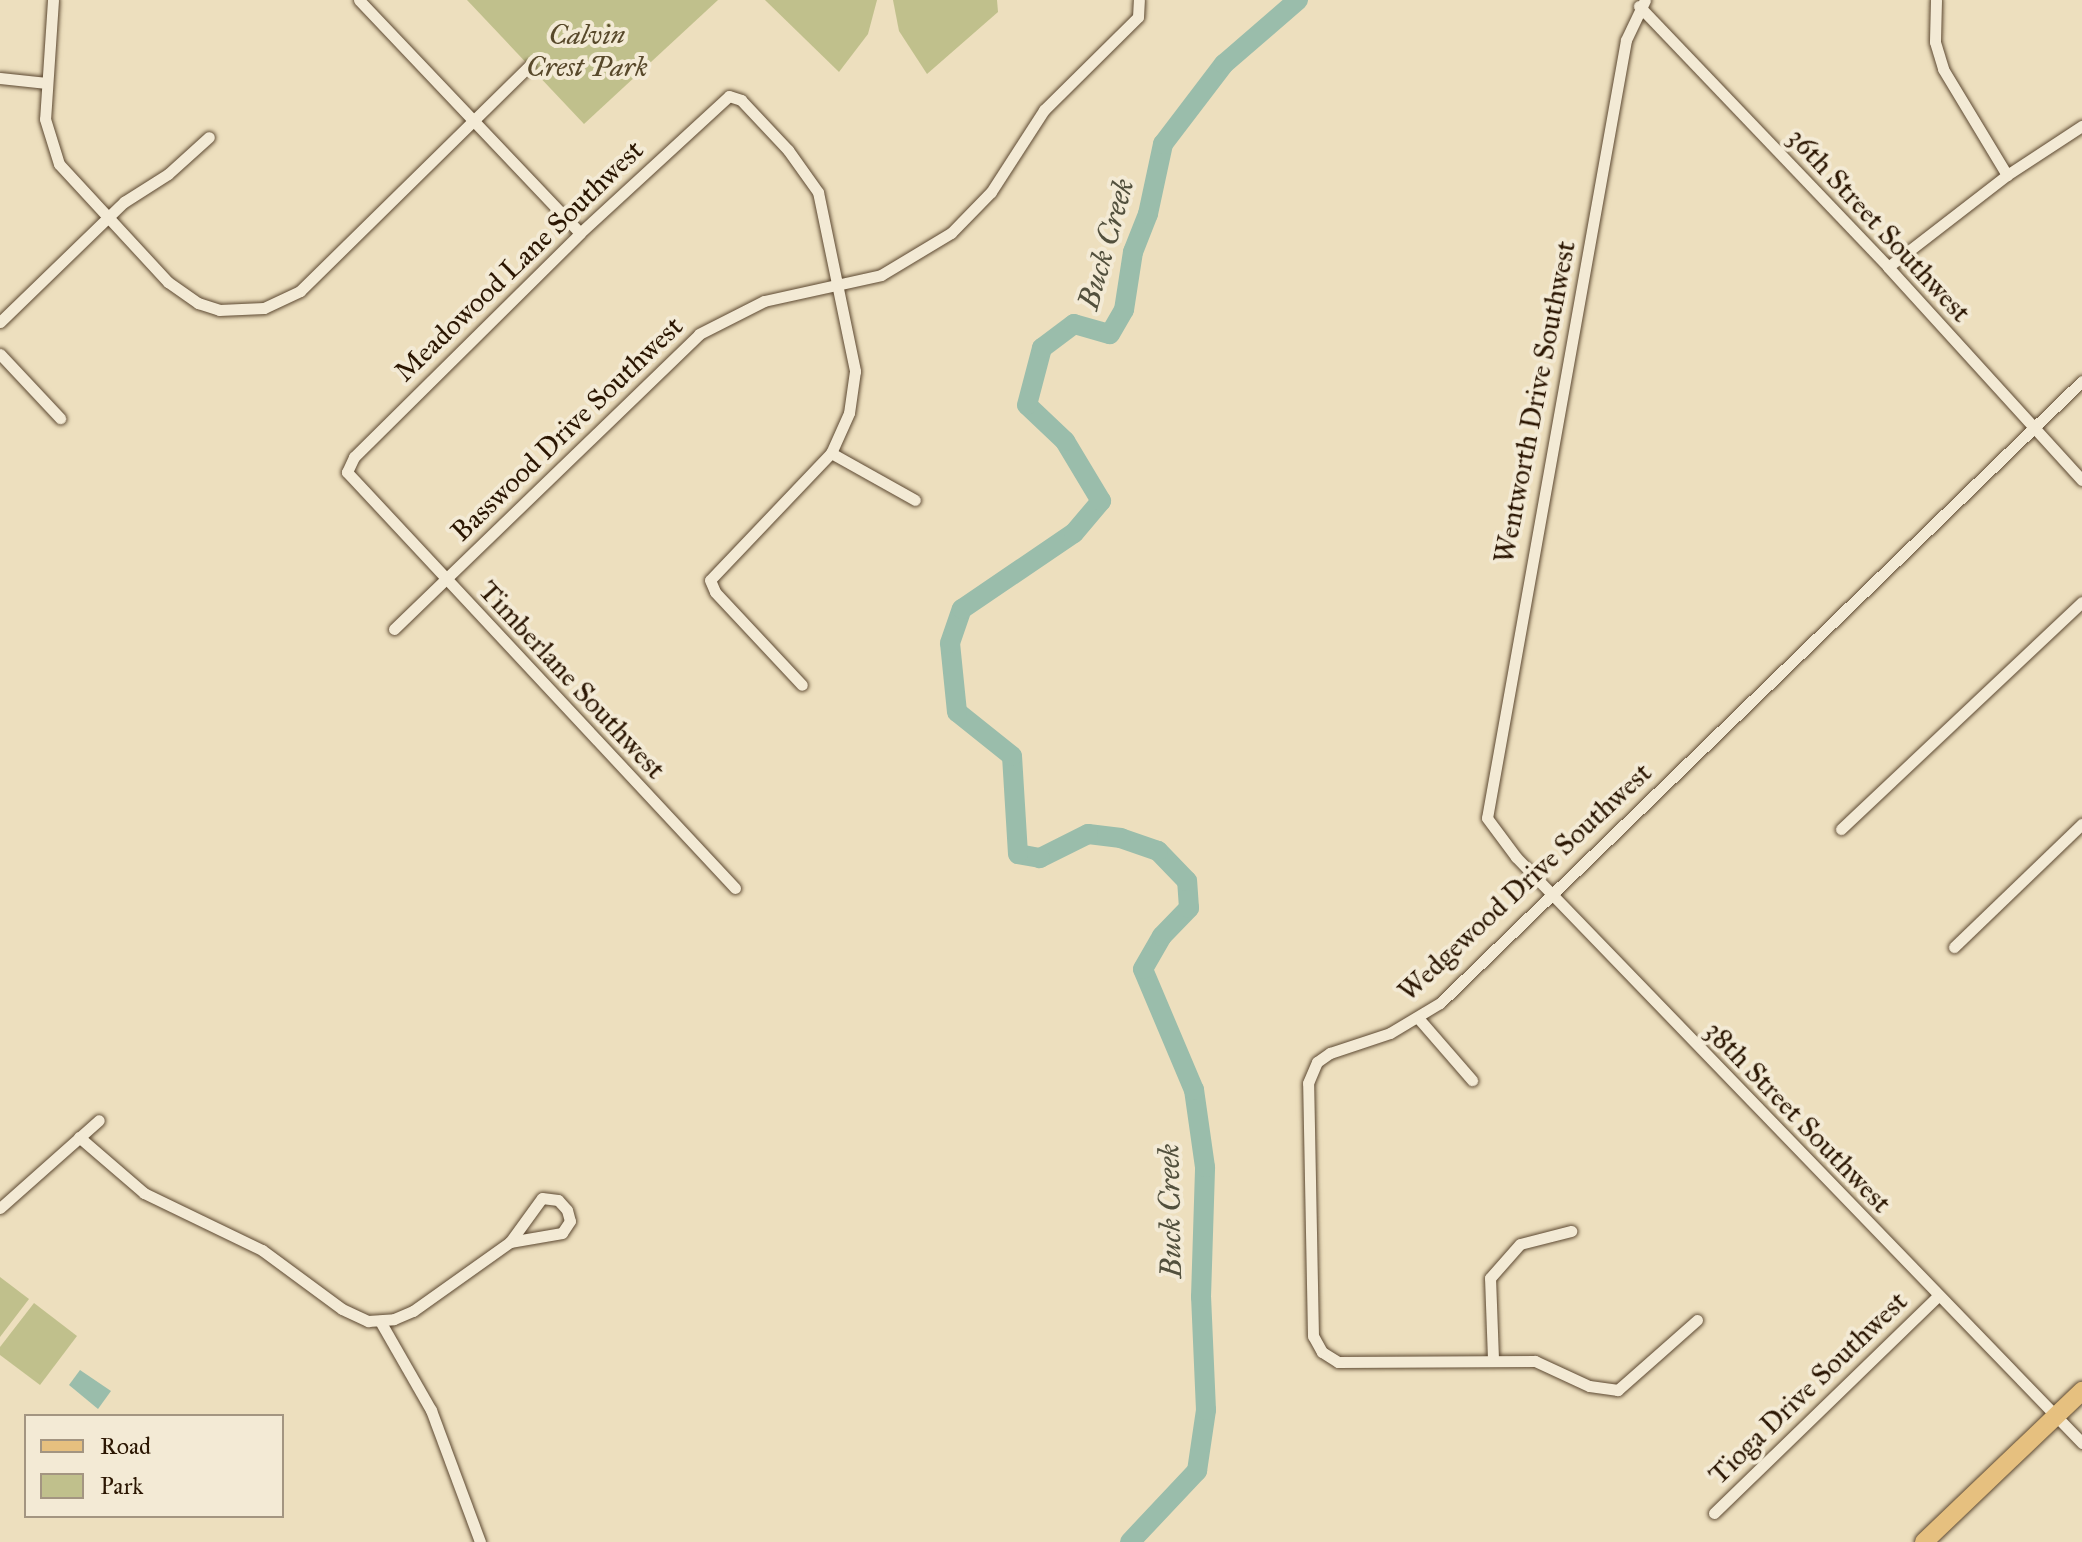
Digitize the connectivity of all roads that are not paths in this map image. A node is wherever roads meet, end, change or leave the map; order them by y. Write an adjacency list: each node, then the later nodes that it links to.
1 (53, 0): 8 (street)
2 (359, 0): 9 (street)
3 (1139, 0): 16 (street, Basswood Drive Southwest)
4 (1936, 0): 12 (street)
5 (1642, 3): 15 (street, 36th Street Southwest); 30 (street, Wentworth Drive Southwest)
6 (530, 65): 9 (street)
7 (0, 78): 8 (street)
8 (47, 83): 13 (street)
9 (473, 121): 13 (street); 14 (street)
10 (2082, 126): 12 (street)
11 (209, 137): 13 (street)
12 (2007, 175): 15 (street)
13 (107, 217): 17 (street)
14 (580, 233): 16 (street, Meadowood Lane Southwest); 23 (street, Meadowood Lane Southwest)
15 (1888, 267): 21 (street, 36th Street Southwest)
16 (839, 287): 22 (street); 26 (street, Basswood Drive Southwest)
17 (0, 322)
18 (0, 354): 20 (street)
19 (2082, 381): 21 (street, Wedgewood Drive Southwest)
20 (60, 418)
21 (2032, 427): 24 (street, 36th Street Southwest); 34 (street, Wedgewood Drive Southwest)
22 (831, 453): 25 (street); 29 (street)
23 (347, 467): 26 (street, Timberlane Southwest)
24 (2082, 480)
25 (915, 500)
26 (445, 580): 28 (street, Basswood Drive Southwest); 33 (street, Timberlane Southwest)
27 (2082, 602): 32 (street)
28 (394, 629)
29 (802, 685)
30 (1487, 818): 34 (street, 38th Street Southwest)
31 (2082, 824): 35 (street)
32 (1841, 829)
33 (735, 888)
34 (1552, 895): 36 (street, Wedgewood Drive Southwest); 43 (street, 38th Street Southwest)
35 (1954, 947)
36 (1419, 1019): 37 (street); 46 (street, Wedgewood Drive Southwest)
37 (1472, 1080)
38 (99, 1120): 39 (street)
39 (79, 1137): 40 (street); 45 (street)
40 (0, 1208)
41 (1571, 1231): 46 (street)
42 (510, 1242): 42 (street); 45 (street)
43 (1937, 1297): 48 (street, 38th Street Southwest); 50 (street, Tioga Drive Southwest)
44 (1697, 1320): 46 (street, Wedgewood Drive Southwest)
45 (380, 1321): 51 (street)
46 (1493, 1359)
47 (2082, 1391): 48 (main road)
48 (2056, 1415): 49 (street, 38th Street Southwest); 52 (main road)
49 (2082, 1443)
50 (1714, 1513)
51 (480, 1542)
52 (1924, 1542)

